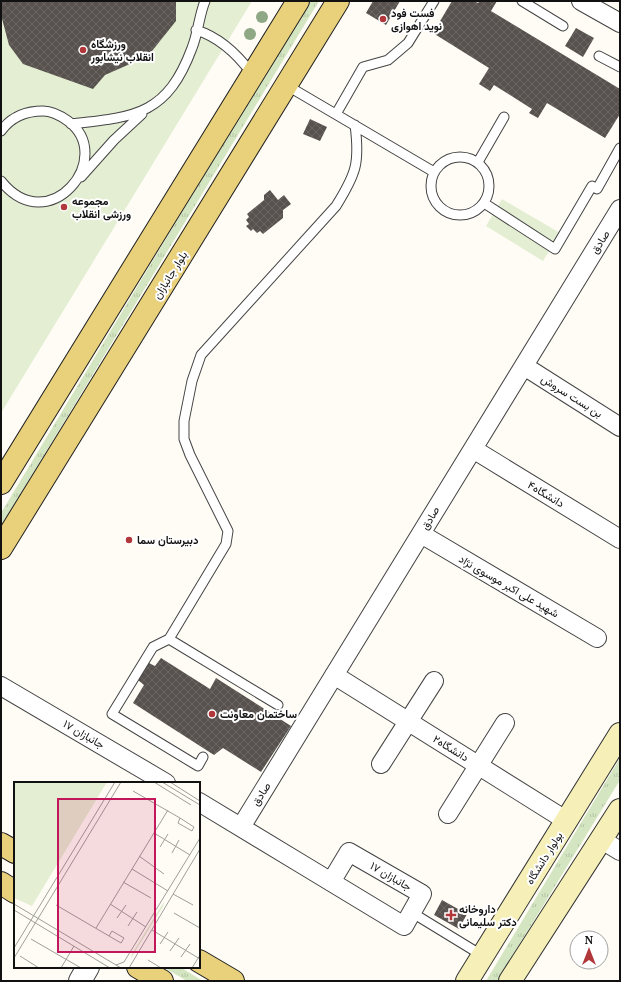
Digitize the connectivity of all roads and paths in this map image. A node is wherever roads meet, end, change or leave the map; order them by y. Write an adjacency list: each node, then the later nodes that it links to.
1 (205, 1): 9 (lane)
2 (298, 1): 12 (main road)
3 (338, 1): 13 (main road, بلوار جانبازان)
4 (434, 1): 15 (lane)
5 (522, 1): 8 (lane)
6 (581, 1): 7 (street)
7 (620, 23)
8 (563, 26)
9 (196, 30): 12 (lane); 14 (lane)
10 (599, 56): 11 (lane)
11 (620, 66)
12 (253, 75): 30 (main road)
13 (286, 85): 15 (lane); 33 (main road, بلوار جانبازان)
14 (151, 107): 17 (lane); 24 (lane)
15 (336, 114): 18 (lane)
16 (504, 117): 21 (lane)
17 (71, 124): 19 (lane); 24 (lane)
18 (355, 125): 22 (lane); 35 (lane)
19 (1, 131)
20 (620, 148): 25 (lane)
21 (478, 162): 22 (lane); 25 (lane)
22 (434, 172): 25 (lane)
23 (1, 181): 24 (lane)
24 (76, 182)
25 (484, 203)
26 (618, 216): 27 (street, صادق)
27 (524, 366): 28 (street, بن بست سروش); 29 (street, صادق)
28 (620, 427)
29 (473, 449): 31 (street, صادق); 32 (street, دانشگاه۴)
30 (1, 483)
31 (421, 534): 34 (street, شهید علی اکبر موسوی نژاد); 36 (street, صادق)
32 (620, 539)
33 (1, 548)
34 (597, 638)
35 (169, 639): 39 (lane); 43 (lane)
36 (334, 675): 40 (street, دانشگاه۲); 51 (street, صادق)
37 (434, 681): 40 (street)
38 (1, 686): 46 (street, جانبازان ۱۷)
39 (278, 705)
40 (408, 721): 44 (street); 45 (street, دانشگاه۲)
41 (505, 723): 45 (street)
42 (620, 734): 50 (main road, بولوار دانشگاه)
43 (203, 756)
44 (381, 764)
45 (479, 766): 49 (street); 50 (street, دانشگاه۲)
46 (164, 782)
47 (200, 803): 51 (street, جانبازان ۱۷)
48 (620, 810): 53 (main road)
49 (448, 814)
50 (567, 820): 59 (main road, بولوار دانشگاه)
51 (241, 827): 55 (street, جانبازان ۱۷)
52 (1, 844): 54 (main road)
53 (611, 846): 67 (main road)
54 (14, 851)
55 (331, 882): 58 (street, جانبازان ۱۷); 58 (street, جانبازان ۱۷)
56 (1, 883): 57 (main road)
57 (14, 891)
58 (411, 912): 59 (lane)
59 (483, 956): 66 (main road, بولوار دانشگاه)
60 (200, 962): 65 (main road)
61 (87, 968): 63 (street)
62 (140, 968): 64 (main road)
63 (80, 981)
64 (162, 981)
65 (233, 981)
66 (467, 981)
67 (510, 981)

